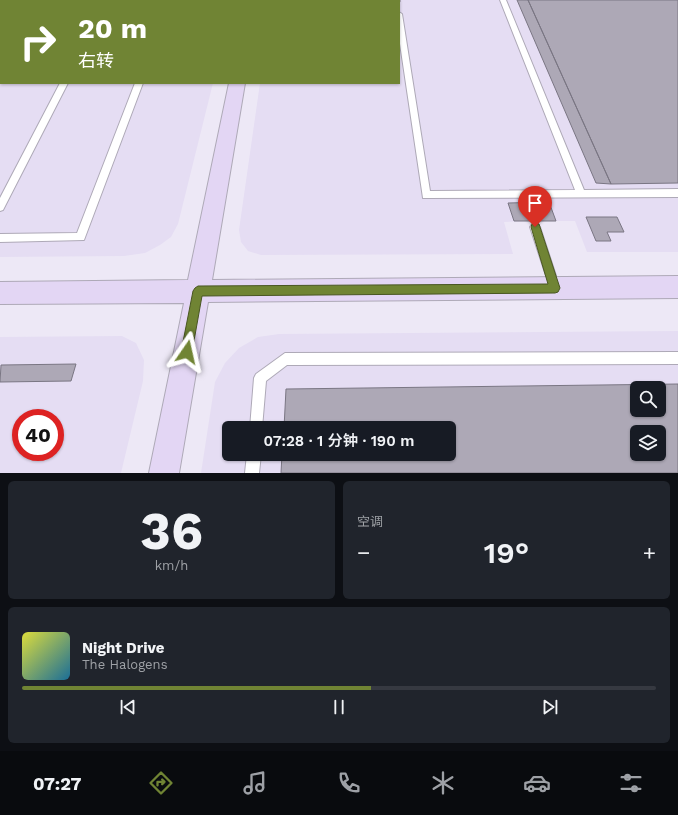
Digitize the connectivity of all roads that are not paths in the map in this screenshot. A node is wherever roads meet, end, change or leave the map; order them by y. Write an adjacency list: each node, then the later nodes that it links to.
1 (502, 0): 7 (lane)
2 (400, 21): 7 (lane)
3 (63, 84): 8 (lane)
4 (139, 84): 10 (lane)
5 (238, 84): 13 (street)
6 (678, 193): 7 (lane)
7 (581, 194)
8 (0, 207)
9 (535, 227): 12 (lane)
10 (0, 238)
11 (678, 287): 12 (street)
12 (555, 288): 13 (street)
13 (198, 291): 14 (street); 18 (street)
14 (0, 293)
15 (678, 358): 16 (lane)
16 (257, 421)
17 (253, 461): 19 (lane)
18 (164, 473)
19 (252, 473)

